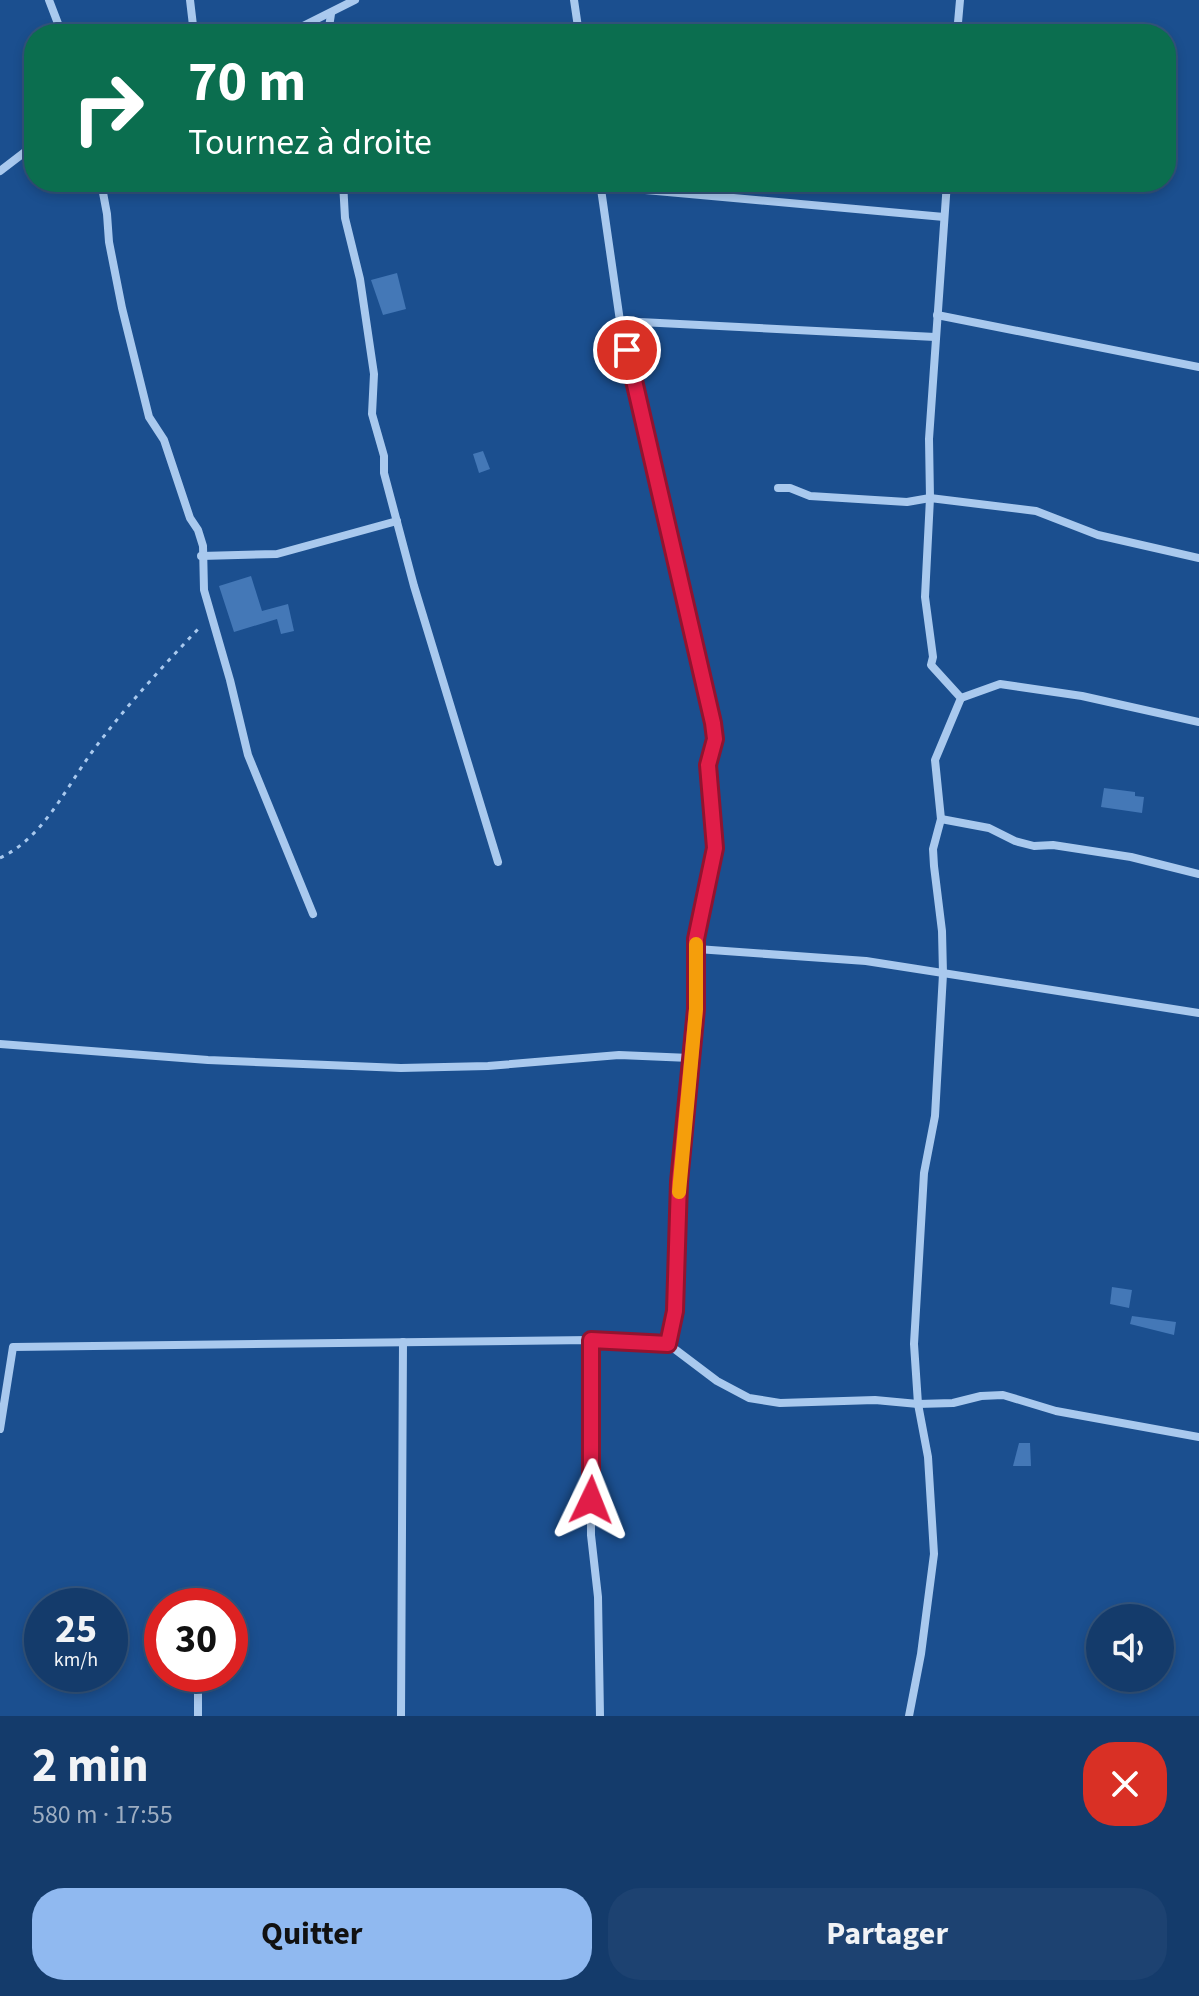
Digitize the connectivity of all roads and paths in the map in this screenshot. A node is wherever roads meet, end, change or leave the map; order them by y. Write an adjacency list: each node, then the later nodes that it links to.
1 (49, 0): 7 (street)
2 (190, 0): 8 (street)
3 (355, 0): 6 (street)
4 (574, 0): 11 (street)
5 (960, 0): 12 (street)
6 (331, 14): 9 (street); 10 (street)
7 (58, 24)
8 (193, 24)
9 (309, 24)
10 (330, 24)
11 (578, 24)
12 (958, 24)
13 (24, 153): 14 (street)
14 (0, 171)
15 (103, 192): 28 (street)
16 (344, 192): 27 (street)
17 (601, 192): 22 (street)
18 (683, 192): 20 (street)
19 (946, 192): 20 (street)
20 (944, 217): 21 (street)
21 (937, 315): 23 (street); 24 (street)
22 (620, 321): 23 (street); 38 (street)
23 (935, 337): 26 (street)
24 (1199, 367)
25 (778, 488): 26 (street)
26 (930, 498): 29 (street); 31 (street)
27 (397, 521): 28 (street); 35 (street)
28 (201, 556): 37 (street)
29 (1199, 558)
30 (201, 626): 34 (path)
31 (961, 698): 32 (street); 33 (street)
32 (1199, 722)
33 (941, 819): 36 (street); 39 (street)
34 (0, 858)
35 (498, 862)
36 (1199, 874)
37 (313, 914)
38 (697, 949): 39 (street); 42 (street)
39 (943, 974): 40 (street); 46 (street)
40 (1199, 1013)
41 (0, 1044): 42 (street)
42 (690, 1058): 45 (street)
43 (591, 1340): 44 (street); 45 (street); 52 (street)
44 (403, 1342): 47 (street); 51 (street)
45 (668, 1344): 46 (street)
46 (918, 1404): 48 (street); 53 (street)
47 (0, 1429)
48 (1199, 1437)
49 (198, 1692): 50 (street)
50 (198, 1716)
51 (401, 1716)
52 (600, 1716)
53 (909, 1716)

